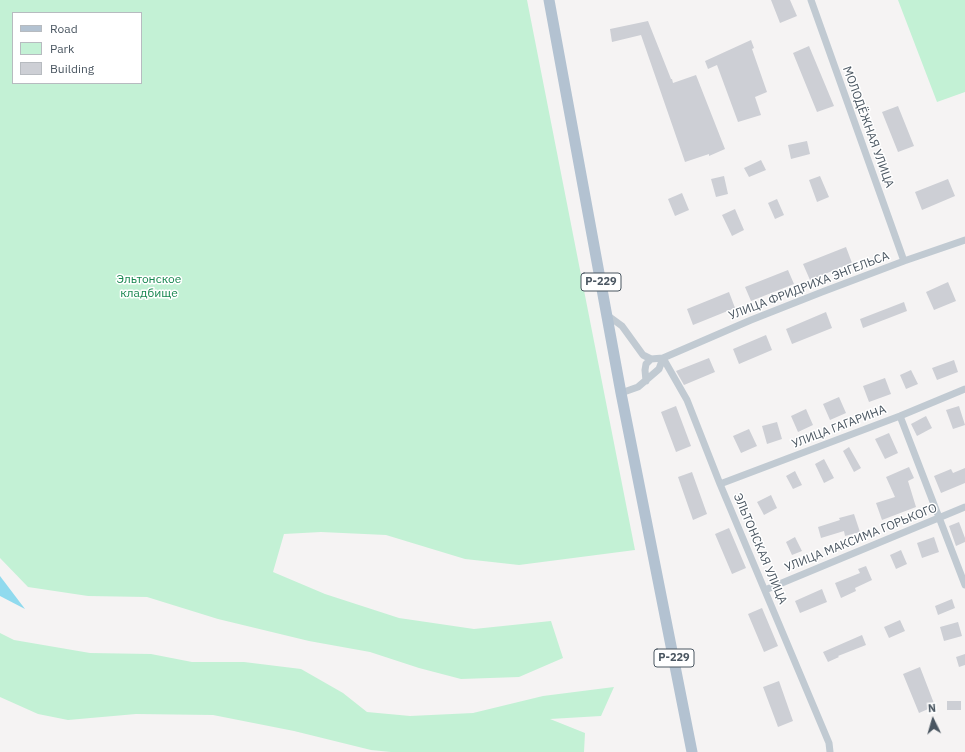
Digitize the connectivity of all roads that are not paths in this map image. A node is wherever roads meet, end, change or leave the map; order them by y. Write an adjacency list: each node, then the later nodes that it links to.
1 (549, 0): 5 (main road, Р-229)
2 (811, 0): 4 (street, МОЛОДЁЖНАЯ УЛИЦА)
3 (965, 240): 4 (street, УЛИЦА ФРИДРИХА ЭНГЕЛЬСА)
4 (904, 261): 6 (street, УЛИЦА ФРИДРИХА ЭНГЕЛЬСА)
5 (607, 315): 7 (street); 10 (main road, Р-229)
6 (663, 358): 7 (street, УЛИЦА ФРИДРИХА ЭНГЕЛЬСА); 8 (street); 12 (street, ЭЛЬТОНСКАЯ УЛИЦА)
7 (651, 359): 8 (street)
8 (646, 381): 10 (street)
9 (965, 389): 11 (street, УЛИЦА ГАГАРИНА)
10 (621, 393): 17 (main road, Р-229)
11 (900, 416): 12 (street, УЛИЦА ГАГАРИНА); 14 (street)
12 (720, 484): 16 (street, ЭЛЬТОНСКАЯ УЛИЦА)
13 (965, 507): 14 (street, УЛИЦА МАКСИМА ГОРЬКОГО)
14 (939, 518): 15 (street); 16 (street, УЛИЦА МАКСИМА ГОРЬКОГО)
15 (965, 585)
16 (765, 590): 18 (street, ЭЛЬТОНСКАЯ УЛИЦА)
17 (692, 752)
18 (830, 752)

